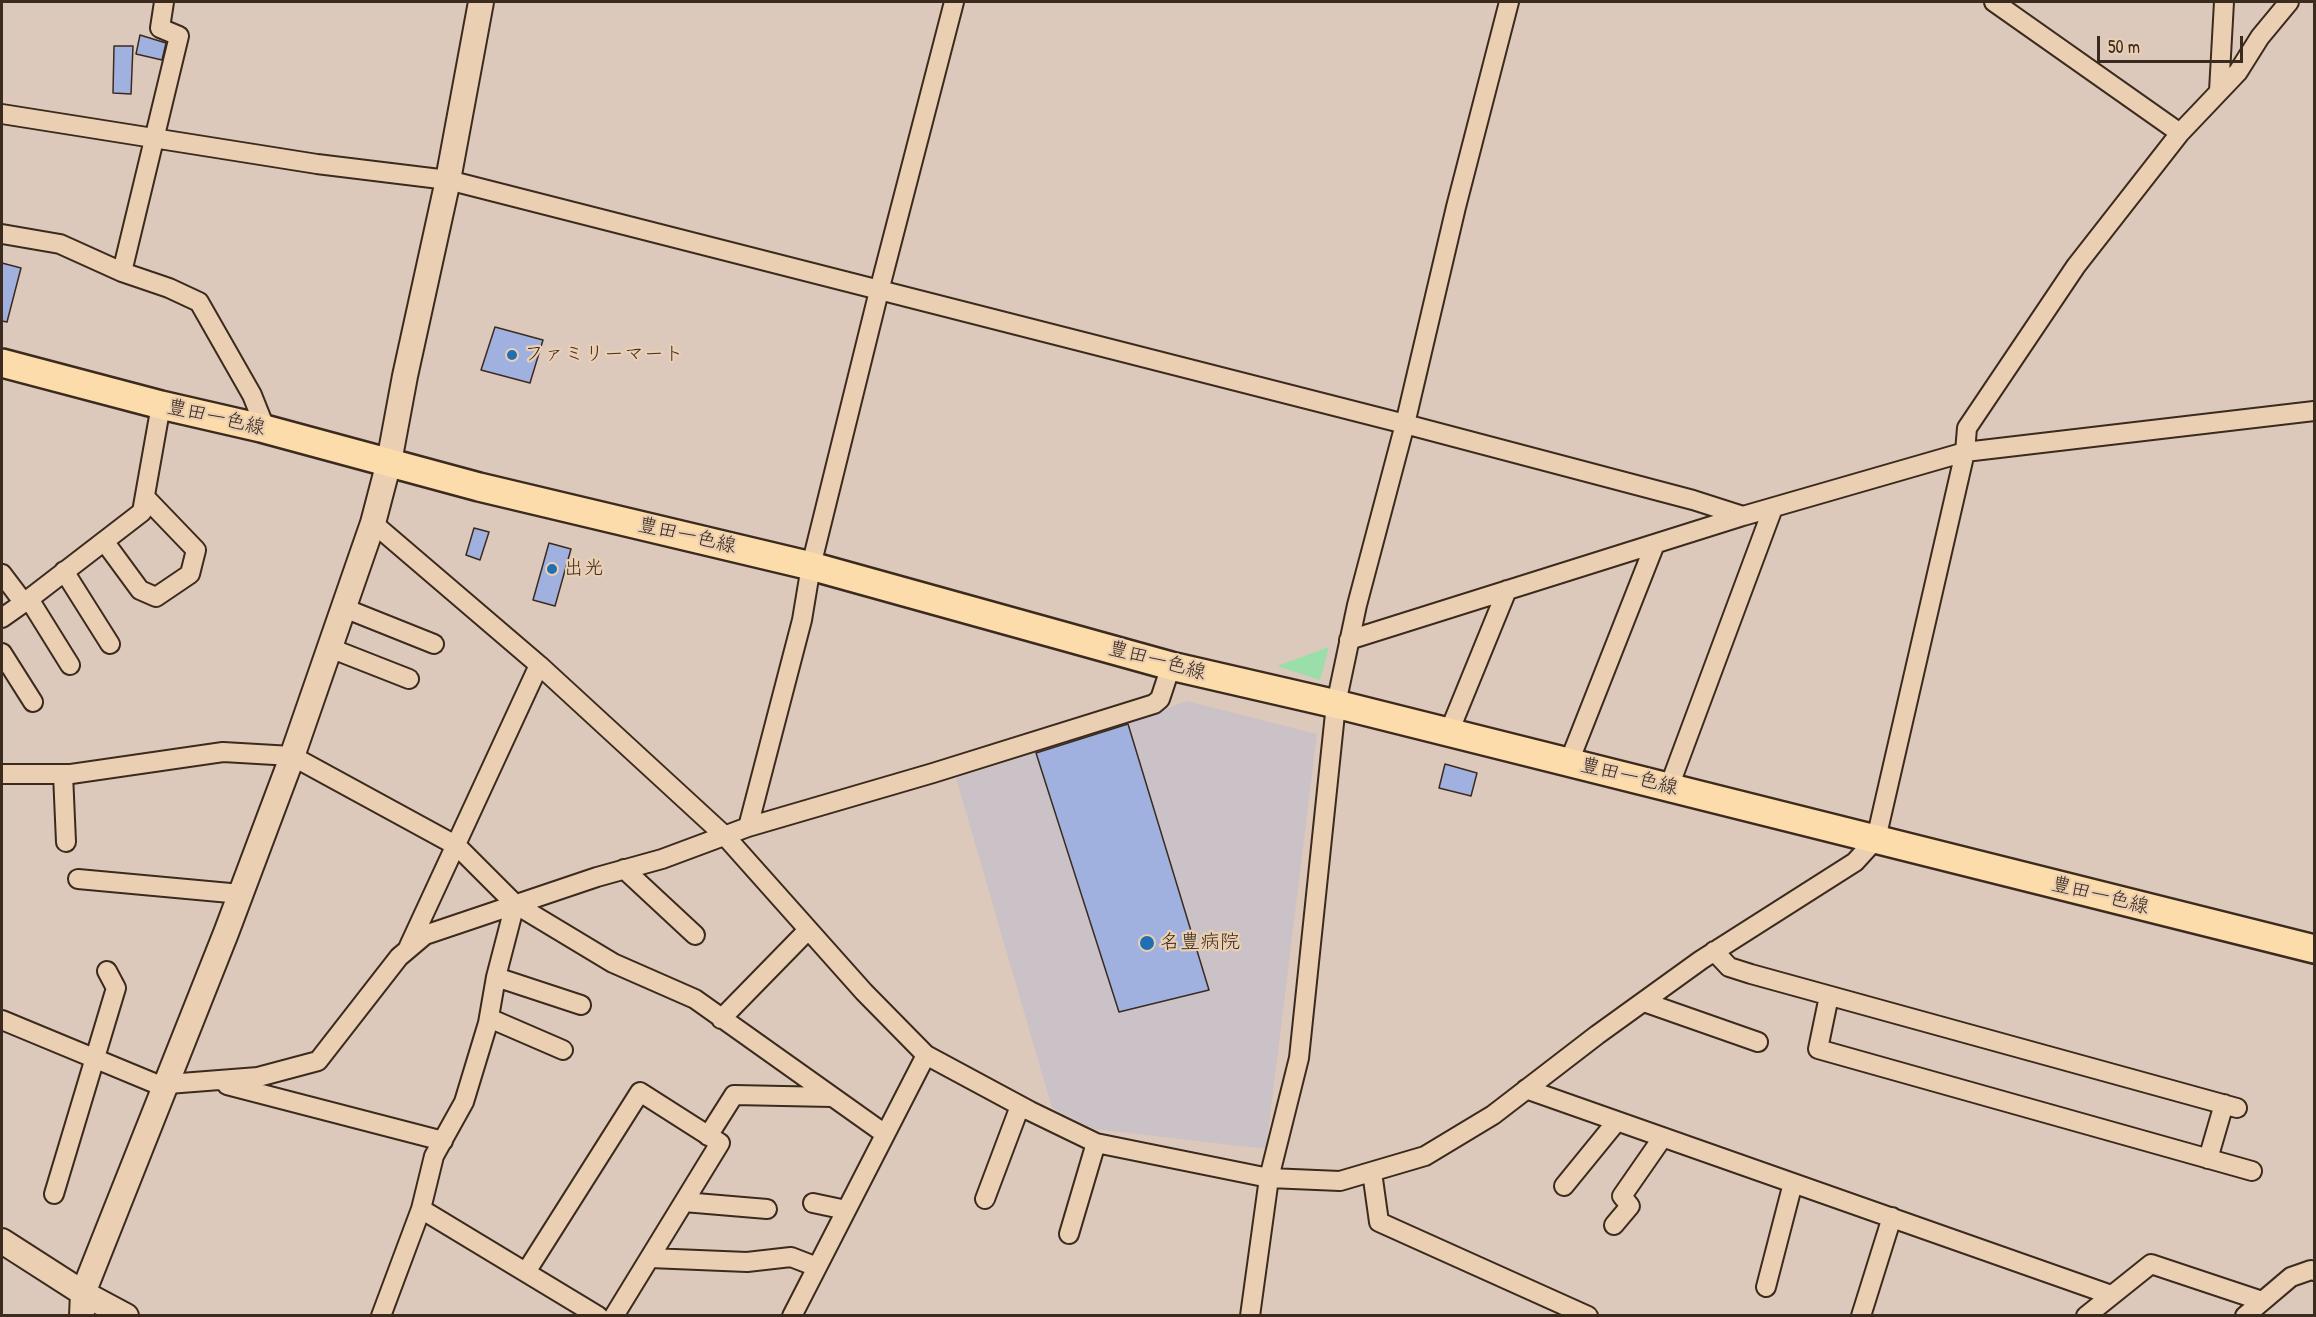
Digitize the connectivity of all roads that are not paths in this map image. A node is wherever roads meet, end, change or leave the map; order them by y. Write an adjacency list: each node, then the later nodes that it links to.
1 (164, 2): 11 (street)
2 (482, 2): 12 (street)
3 (954, 2): 15 (street)
4 (1509, 2): 19 (street)
5 (1994, 2): 10 (street)
6 (2224, 2): 8 (street)
7 (2289, 2): 8 (street)
8 (2219, 91): 10 (street)
9 (2, 114): 11 (street)
10 (2181, 133): 21 (street)
11 (156, 138): 12 (street); 14 (street)
12 (448, 180): 15 (street); 22 (street)
13 (2, 234): 14 (street)
14 (122, 272): 20 (street)
15 (879, 291): 19 (street); 29 (street)
16 (2, 363): 17 (main road, 豊田一色線)
17 (161, 405): 20 (main road, 豊田一色線); 23 (street)
18 (2314, 411): 21 (street)
19 (1405, 424): 25 (street); 36 (street)
20 (266, 430): 22 (main road, 豊田一色線)
21 (1965, 452): 24 (street); 55 (street)
22 (389, 462): 26 (street); 29 (main road, 豊田一色線)
23 (146, 498): 27 (street); 27 (street)
24 (1773, 508): 25 (street); 52 (street)
25 (1743, 516): 28 (street)
26 (374, 523): 34 (street); 42 (street)
27 (104, 541): 30 (street)
28 (1655, 544): 32 (street); 49 (street)
29 (811, 566): 43 (main road, 豊田一色線); 53 (street)
30 (64, 571): 33 (street); 37 (street)
31 (2, 574): 33 (street)
32 (1507, 590): 36 (street); 47 (street)
33 (27, 601): 35 (street); 41 (street)
34 (344, 608): 38 (street); 39 (street)
35 (2, 618)
36 (1349, 640): 46 (street)
37 (110, 644)
38 (434, 644)
39 (330, 648): 44 (street); 48 (street)
40 (2, 653): 45 (street)
41 (70, 665)
42 (539, 665): 54 (street); 57 (street)
43 (1171, 666): 46 (main road, 豊田一色線); 53 (street)
44 (409, 679)
45 (33, 702)
46 (1336, 704): 47 (main road, 豊田一色線); 93 (street)
47 (1449, 732): 49 (main road, 豊田一色線)
48 (292, 756): 51 (street); 57 (street); 60 (street)
49 (1569, 762): 52 (main road, 豊田一色線)
50 (2, 774): 51 (street)
51 (63, 774): 56 (street)
52 (1669, 788): 55 (main road, 豊田一色線)
53 (748, 827): 54 (street)
54 (725, 836): 58 (street); 62 (street)
55 (1876, 839): 64 (main road, 豊田一色線); 66 (street)
56 (66, 842)
57 (457, 846): 61 (street); 65 (street)
58 (624, 869): 61 (street); 63 (street)
59 (78, 879): 60 (street)
60 (241, 894): 80 (street)
61 (515, 904): 65 (street); 68 (street); 73 (street)
62 (808, 930): 73 (street); 77 (street)
63 (695, 935)
64 (2314, 949)
65 (407, 950): 79 (street)
66 (1714, 951): 69 (street); 70 (street)
67 (107, 970): 78 (street)
68 (496, 977): 71 (street); 72 (street)
69 (1828, 996): 90 (street); 90 (street)
70 (1644, 1002): 75 (street); 81 (street)
71 (581, 1005)
72 (489, 1018): 76 (street); 88 (street)
73 (721, 1019): 82 (street)
74 (2, 1020): 78 (street)
75 (1758, 1042)
76 (563, 1050)
77 (926, 1054): 83 (street); 85 (street)
78 (96, 1058): 80 (street); 96 (street)
79 (211, 1081): 80 (street); 88 (street)
80 (167, 1086): 114 (street)
81 (1526, 1089): 84 (street); 92 (street)
82 (832, 1098): 85 (street); 86 (street)
83 (1020, 1106): 89 (street); 97 (street)
84 (1617, 1121): 87 (street); 95 (street)
85 (885, 1134): 102 (street)
86 (708, 1136): 98 (street); 110 (street)
87 (1663, 1137): 94 (street); 104 (street)
88 (443, 1141): 100 (street)
89 (1096, 1143): 93 (street); 105 (street)
90 (2208, 1159): 91 (street)
91 (2252, 1171)
92 (1372, 1172): 93 (street); 121 (street)
93 (1269, 1178): 120 (street)
94 (1793, 1183): 103 (street); 111 (street)
95 (1564, 1186)
96 (54, 1194)
97 (985, 1198)
98 (684, 1202): 101 (street); 107 (street)
99 (813, 1203): 102 (street)
100 (421, 1209): 110 (street); 116 (street)
101 (767, 1209)
102 (846, 1210): 108 (street)
103 (1892, 1217): 112 (street); 122 (street)
104 (1614, 1226)
105 (1069, 1234)
106 (2, 1241): 114 (street)
107 (650, 1258): 108 (street); 118 (street)
108 (817, 1267): 119 (street)
109 (2314, 1270): 113 (street)
110 (526, 1272): 117 (street)
111 (1766, 1287)
112 (2110, 1295): 113 (street); 123 (street)
113 (2262, 1301): 124 (street)
114 (82, 1304): 115 (street)
115 (126, 1316)
116 (381, 1316)
117 (598, 1316)
118 (614, 1316)
119 (792, 1316)
120 (1250, 1316)
121 (1588, 1316)
122 (1861, 1316)
123 (2086, 1316)
124 (2245, 1316)

